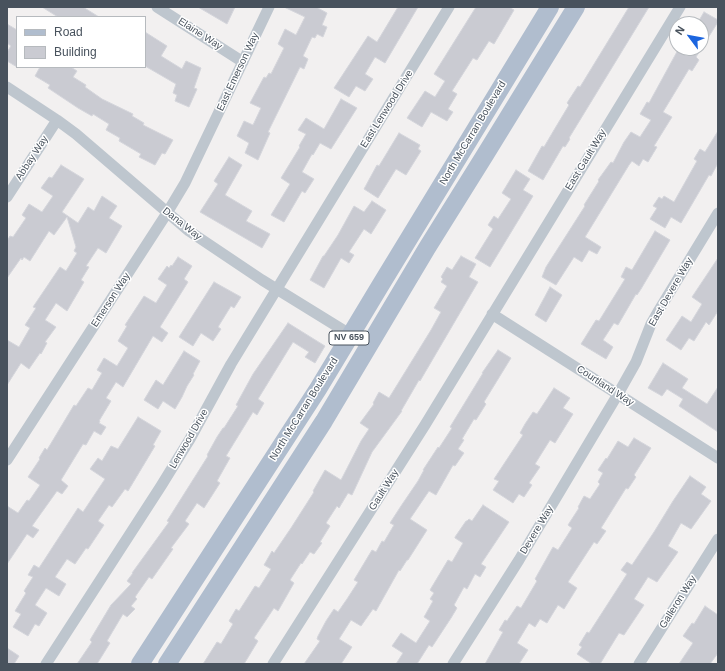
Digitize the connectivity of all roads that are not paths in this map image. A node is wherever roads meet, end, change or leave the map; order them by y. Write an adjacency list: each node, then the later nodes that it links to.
1 (157, 7): 7 (street, Elaine Way)
2 (269, 7): 7 (street, East Emerson Way)
3 (449, 7): 12 (street, East Lenwood Drive)
4 (550, 7): 17 (main road, North McCarran Boulevard / NV 659)
5 (576, 7): 18 (main road, North McCarran Boulevard / NV 659)
6 (680, 7): 16 (street, East Gault Way)
7 (243, 62): 10 (street, East Emerson Way)
8 (7, 87): 9 (street, Dana Way)
9 (57, 120): 11 (street, Abbay Way); 13 (street, Dana Way)
10 (208, 137): 13 (street, Emerson Way)
11 (7, 197)
12 (325, 210): 15 (street, Lenwood Drive)
13 (167, 213): 15 (street, Dana Way); 21 (street, Emerson Way)
14 (718, 213): 19 (street, East Devere Way)
15 (276, 289): 17 (street, Dana Way); 23 (street, Lenwood Drive)
16 (492, 314): 19 (street, Courtland Way); 26 (street, Gault Way)
17 (351, 335): 18 (street, Dana Way); 24 (main road, North McCarran Boulevard / NV 659)
18 (369, 346): 25 (main road, North McCarran Boulevard / NV 659)
19 (618, 394): 20 (street, Courtland Way); 27 (street, Devere Way)
20 (718, 458)
21 (7, 460)
22 (718, 539): 28 (street, Galleron Way)
23 (46, 664)
24 (140, 664)
25 (168, 664)
26 (274, 664)
27 (453, 664)
28 (639, 664)

